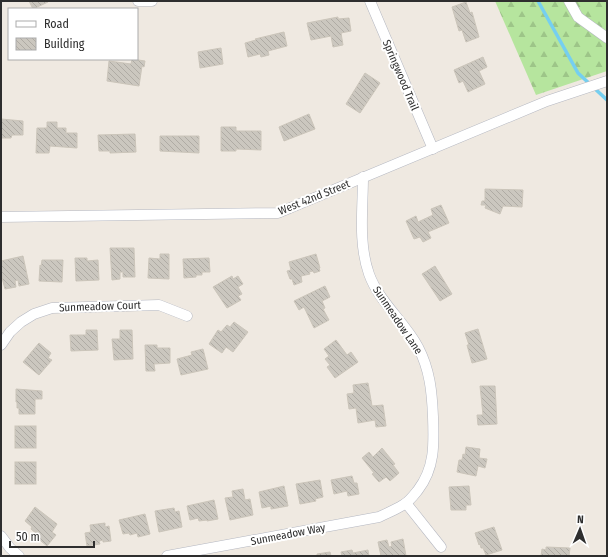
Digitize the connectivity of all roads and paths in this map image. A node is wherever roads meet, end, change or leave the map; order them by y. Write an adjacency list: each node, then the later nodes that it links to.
1 (138, 1): 2 (street)
2 (152, 1)
3 (370, 1): 7 (street, Springwood Trail)
4 (569, 1): 5 (street)
5 (607, 38)
6 (607, 81): 7 (street, West 42nd Street)
7 (433, 149): 8 (street, West 42nd Street)
8 (363, 177): 9 (street, West 42nd Street); 12 (street, Sunmeadow Lane)
9 (1, 218)
10 (187, 316): 11 (street, Sunmeadow Court)
11 (1, 345)
12 (406, 503): 14 (street); 16 (street, Sunmeadow Way)
13 (1, 536): 15 (street)
14 (441, 547)
15 (19, 556)
16 (167, 556)

